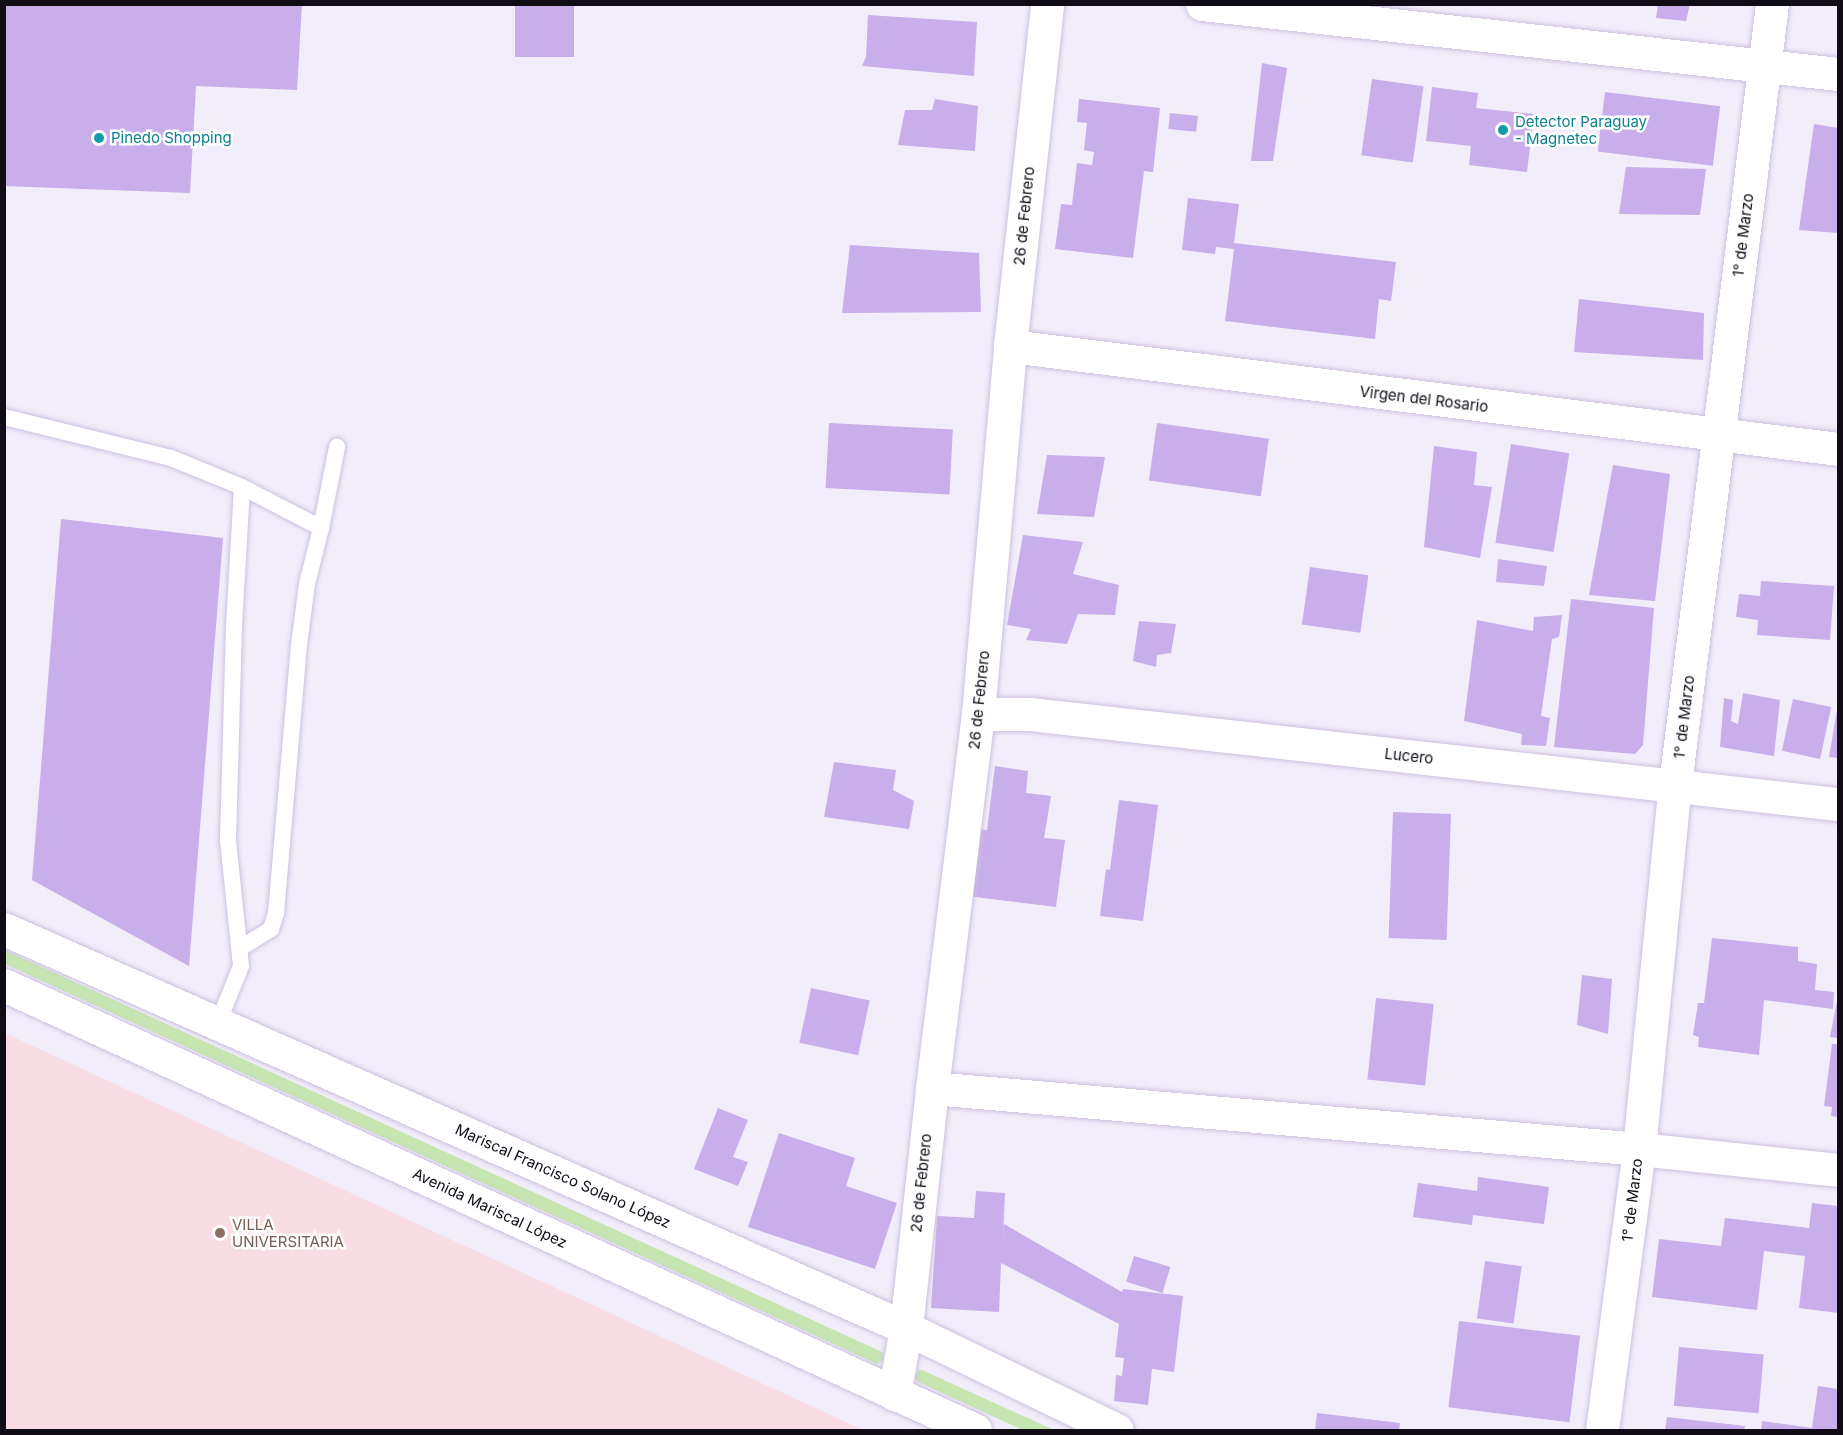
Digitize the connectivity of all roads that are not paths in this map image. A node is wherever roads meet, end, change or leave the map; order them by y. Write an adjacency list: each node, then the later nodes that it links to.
1 (1047, 4): 7 (main road, 26 de Febrero)
2 (1202, 4): 4 (main road)
3 (1772, 4): 5 (main road, 1° de Marzo)
4 (1407, 15): 5 (main road)
5 (1765, 66): 6 (main road); 9 (main road, 1° de Marzo)
6 (1839, 74)
7 (1010, 346): 9 (main road, Virgen del Rosario); 14 (main road, 26 de Febrero)
8 (4, 417): 12 (lane)
9 (1718, 436): 11 (main road, Virgen del Rosario); 15 (main road, 1° de Marzo)
10 (337, 447): 13 (lane)
11 (1839, 449)
12 (242, 487): 13 (lane); 18 (lane)
13 (321, 528): 18 (lane)
14 (978, 714): 15 (main road, Lucero); 21 (main road, 26 de Febrero)
15 (1675, 785): 16 (main road, Lucero); 22 (main road, 1° de Marzo)
16 (1839, 804)
17 (4, 929): 20 (main road, Mariscal Francisco Solano López)
18 (241, 948): 20 (lane)
19 (4, 985): 25 (main road, Avenida Mariscal López)
20 (218, 1023): 24 (main road, Mariscal Francisco Solano López)
21 (932, 1088): 22 (main road); 24 (main road, 26 de Febrero)
22 (1638, 1149): 23 (main road); 28 (main road, 1° de Marzo)
23 (1839, 1170)
24 (906, 1328): 25 (main road, 26 de Febrero); 27 (main road, Mariscal Francisco Solano López)
25 (894, 1394): 26 (main road, Avenida Mariscal López)
26 (975, 1431)
27 (1117, 1431)
28 (1602, 1431)

